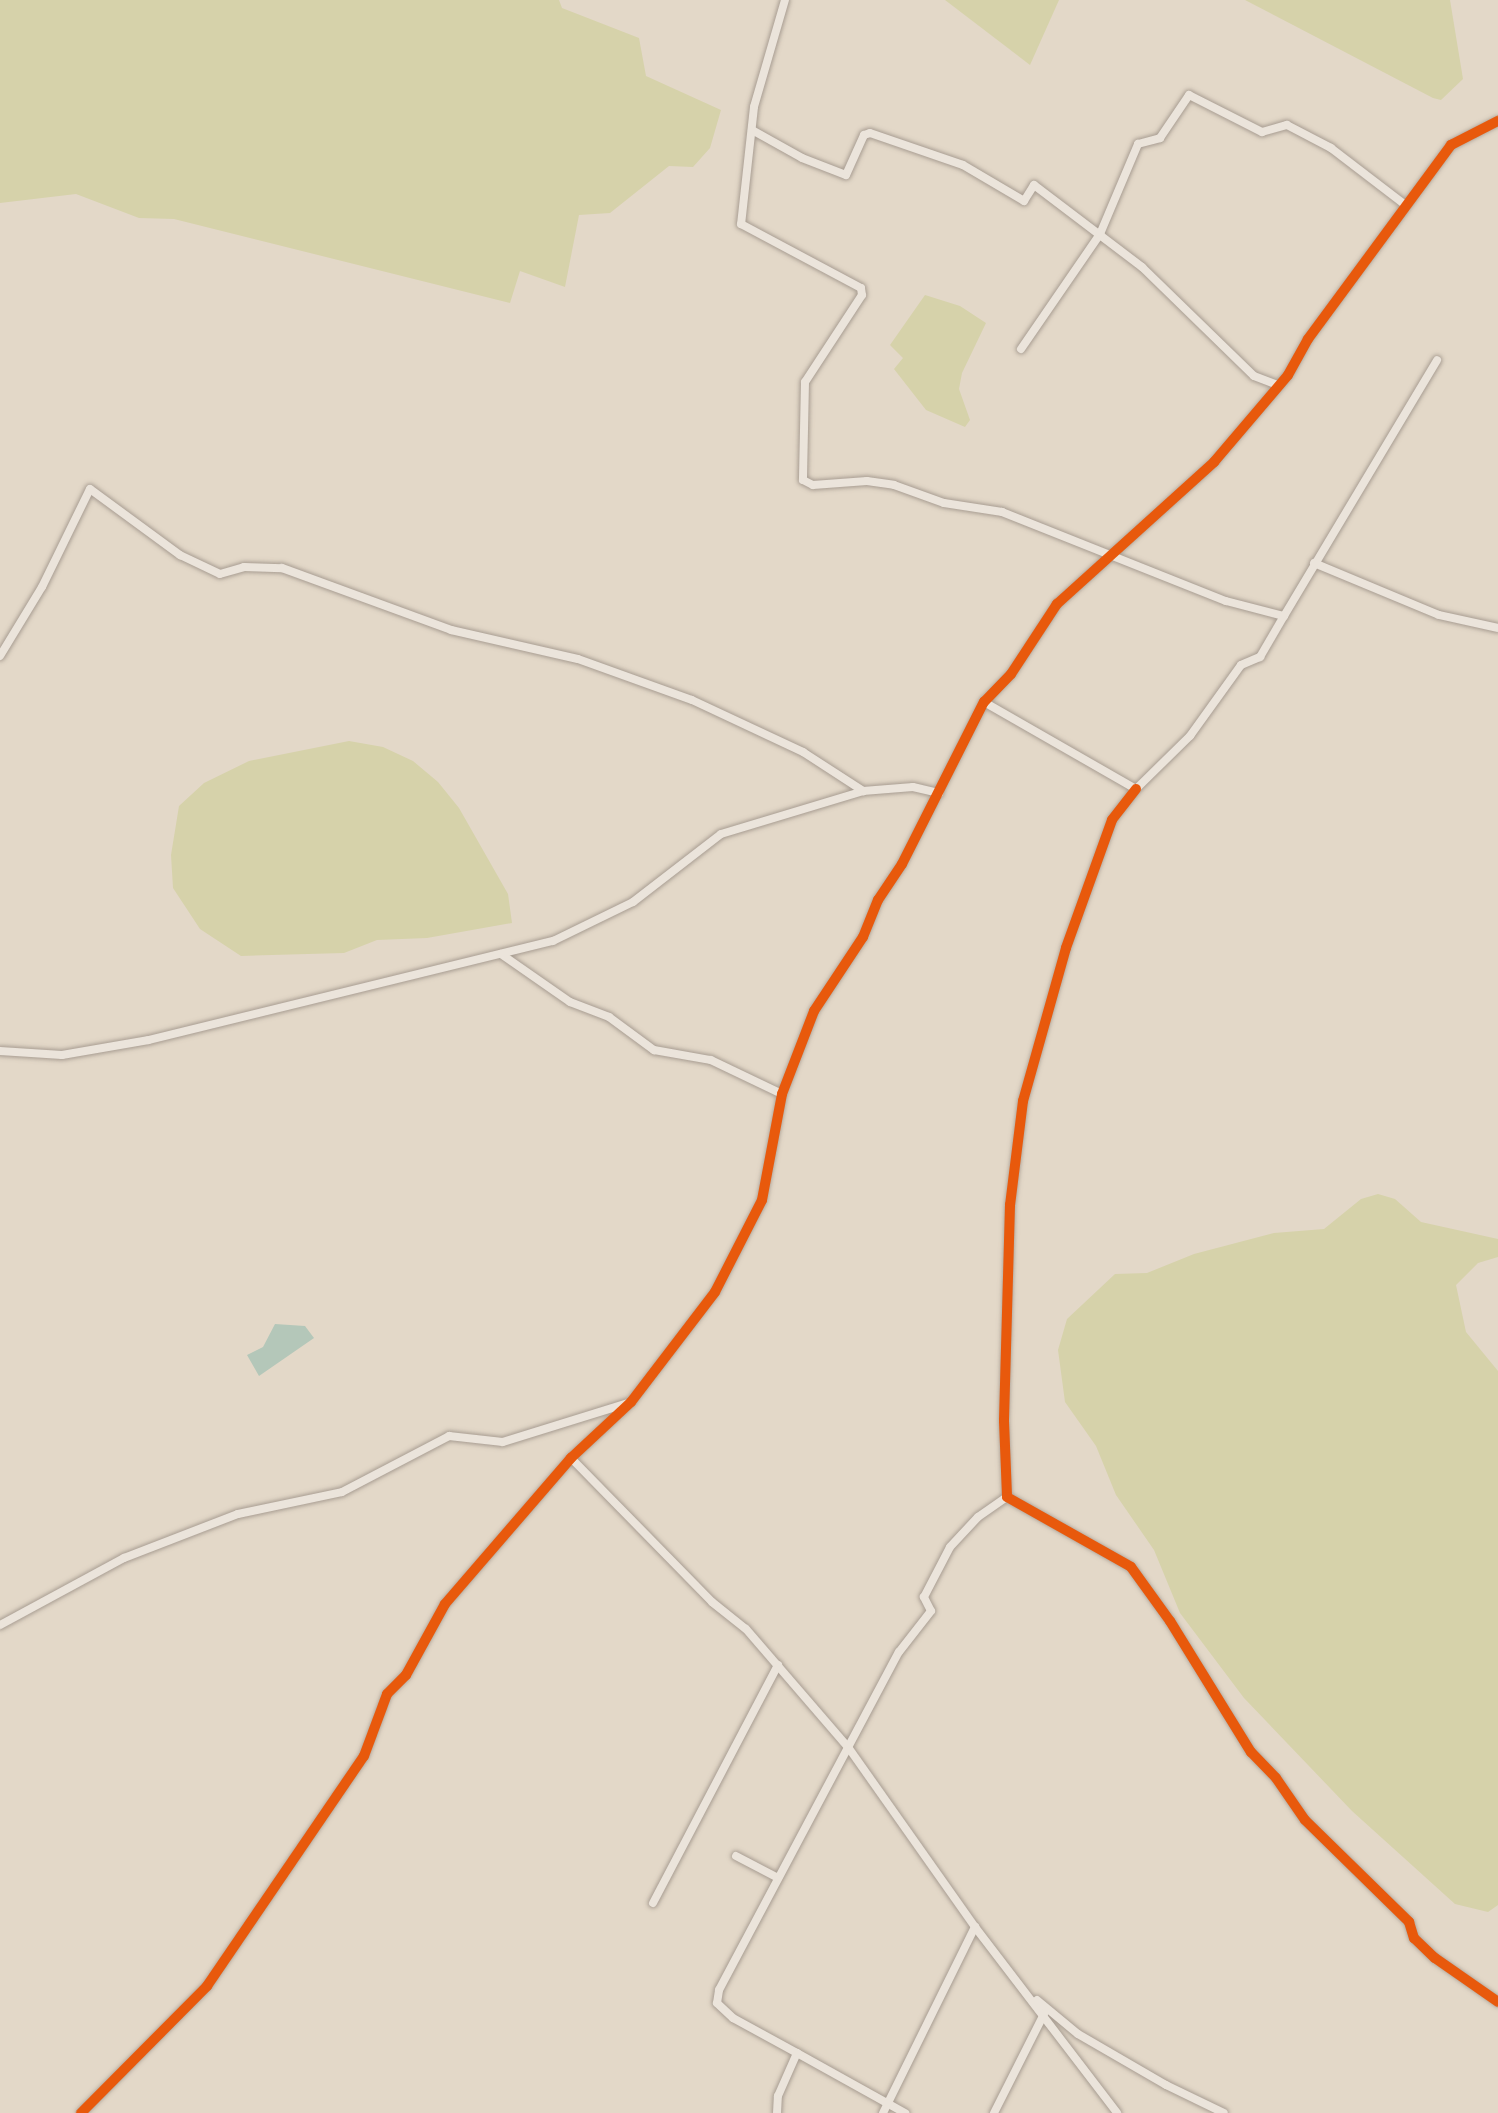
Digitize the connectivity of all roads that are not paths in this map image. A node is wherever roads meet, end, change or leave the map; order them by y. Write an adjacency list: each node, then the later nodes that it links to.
1 (785, 0): 3 (street)
2 (1498, 121): 4 (street)
3 (752, 130): 5 (street); 9 (street)
4 (1405, 204): 5 (street); 8 (street)
5 (1100, 234): 6 (street); 8 (street)
6 (1021, 349)
7 (1437, 360): 10 (street)
8 (1279, 386): 9 (street)
9 (1113, 556): 11 (street); 14 (street)
10 (1314, 563): 11 (street); 12 (street)
11 (1284, 616): 15 (street)
12 (1498, 628)
13 (0, 656): 16 (street)
14 (984, 702): 15 (street); 17 (street)
15 (1136, 789): 23 (street)
16 (863, 791): 17 (street); 18 (street)
17 (939, 793): 20 (street)
18 (501, 954): 19 (street); 20 (street)
19 (0, 1051)
20 (782, 1094): 21 (street)
21 (631, 1402): 22 (street); 24 (street)
22 (571, 1458): 25 (street); 37 (street)
23 (1007, 1497): 26 (street); 32 (street)
24 (0, 1625)
25 (778, 1665): 26 (street); 29 (street)
26 (848, 1747): 28 (street); 30 (street)
27 (736, 1856): 28 (street)
28 (778, 1878): 34 (street)
29 (653, 1903)
30 (975, 1927): 31 (street); 35 (street)
31 (1024, 1989): 33 (street); 41 (street)
32 (1498, 2002)
33 (1044, 2014): 36 (street); 40 (street)
34 (797, 2053): 35 (street); 38 (street)
35 (885, 2109): 39 (street)
36 (1113, 2111)
37 (82, 2113)
38 (777, 2113)
39 (905, 2113)
40 (994, 2113)
41 (1224, 2113)

